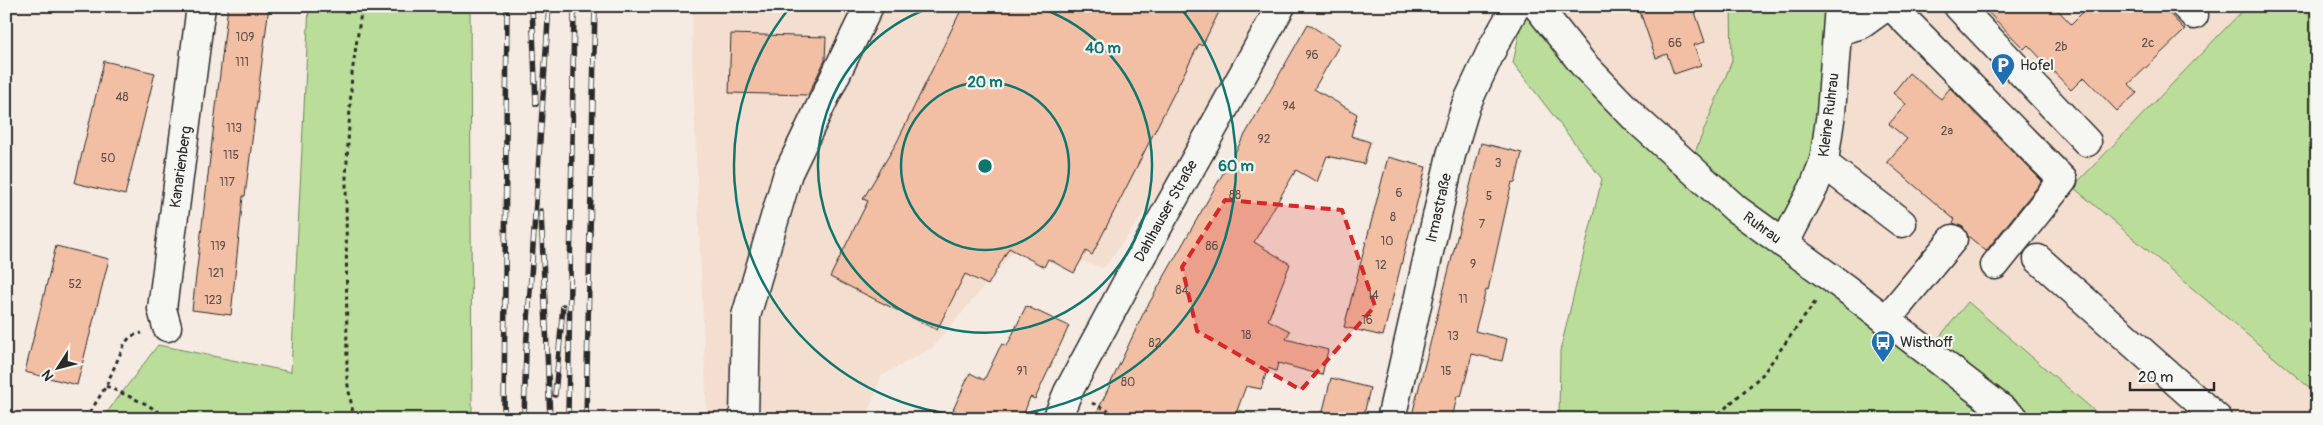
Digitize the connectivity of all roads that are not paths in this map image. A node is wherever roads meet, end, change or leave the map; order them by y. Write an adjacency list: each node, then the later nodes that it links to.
1 (201, 6): 18 (street, Kanarienberg)
2 (869, 6): 19 (street)
3 (1282, 6): 20 (street, Dahlhauser Straße)
4 (1516, 6): 21 (street, Irmastraße)
5 (1538, 6): 14 (street, Ruhrau)
6 (1887, 6): 9 (street)
7 (1891, 6): 16 (street)
8 (1958, 6): 10 (street)
9 (1838, 19): 11 (street, Kleine Ruhrau)
10 (2087, 142)
11 (1823, 163): 12 (street); 14 (street, Kleine Ruhrau)
12 (1902, 224)
13 (1953, 239): 17 (street)
14 (1784, 244): 17 (street, Ruhrau)
15 (2038, 259): 23 (street)
16 (1995, 265)
17 (1886, 320): 22 (street, Ruhrau)
18 (166, 327)
19 (744, 419)
20 (1057, 419)
21 (1391, 419)
22 (2015, 419)
23 (2218, 419)

